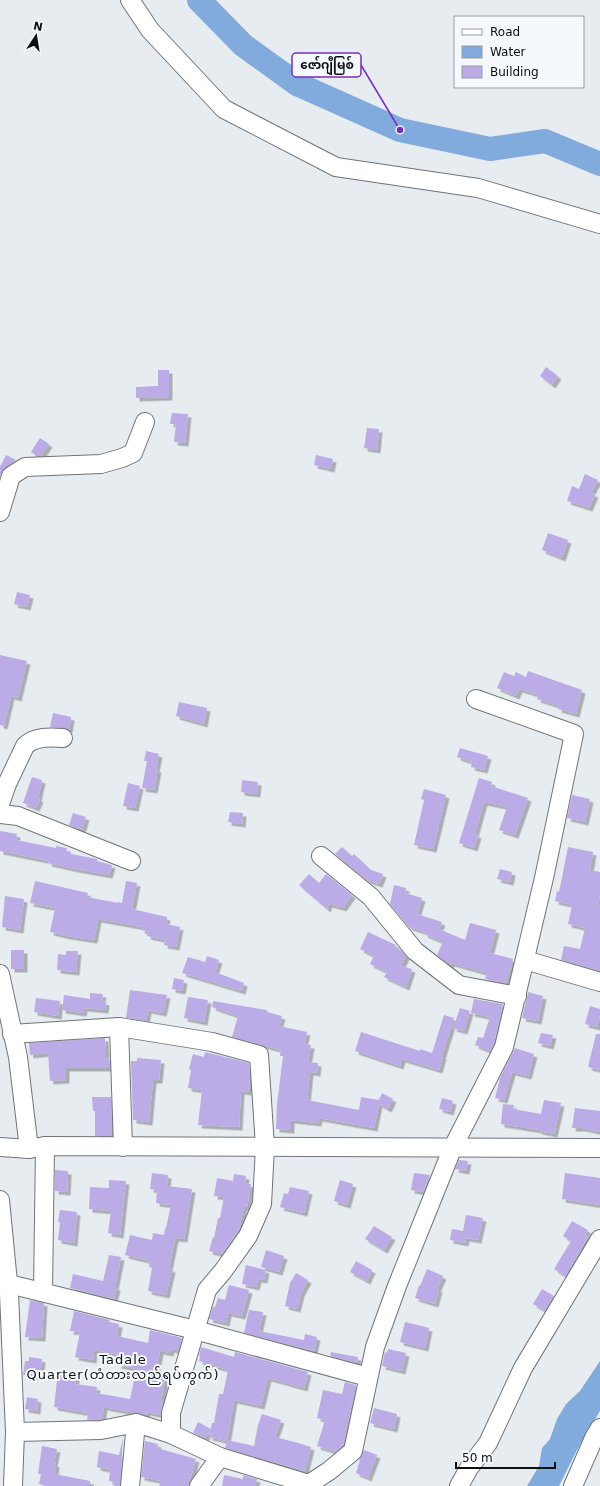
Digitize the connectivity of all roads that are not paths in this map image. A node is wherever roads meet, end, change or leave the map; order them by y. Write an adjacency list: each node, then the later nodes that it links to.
1 (130, 0): 2 (street)
2 (600, 224)
3 (145, 422): 4 (street)
4 (0, 512)
5 (476, 699): 11 (street)
6 (63, 738): 7 (street)
7 (0, 804)
8 (0, 814): 10 (street)
9 (321, 856): 14 (street)
10 (130, 861)
11 (525, 960): 13 (street); 14 (street)
12 (0, 974): 16 (street)
13 (600, 982)
14 (517, 996): 20 (street)
15 (120, 1027): 16 (street); 18 (street); 19 (street)
16 (12, 1034): 21 (street)
17 (0, 1147): 21 (street)
18 (123, 1147): 19 (street); 21 (street)
19 (265, 1147): 20 (street); 27 (street)
20 (453, 1147): 22 (street); 28 (street)
21 (36, 1148): 26 (street)
22 (600, 1148)
23 (0, 1200): 25 (street)
24 (600, 1239): 38 (street)
25 (9, 1284): 26 (street); 31 (street)
26 (44, 1292): 27 (street)
27 (195, 1330): 28 (street); 32 (street)
28 (368, 1377): 34 (street)
29 (136, 1423): 31 (street); 32 (street); 36 (street)
30 (600, 1428): 39 (street)
31 (15, 1432): 35 (street)
32 (171, 1434): 33 (street)
33 (220, 1457): 34 (street); 37 (street)
34 (309, 1485)
35 (13, 1486)
36 (130, 1486)
37 (199, 1486)
38 (459, 1486)
39 (573, 1486)

